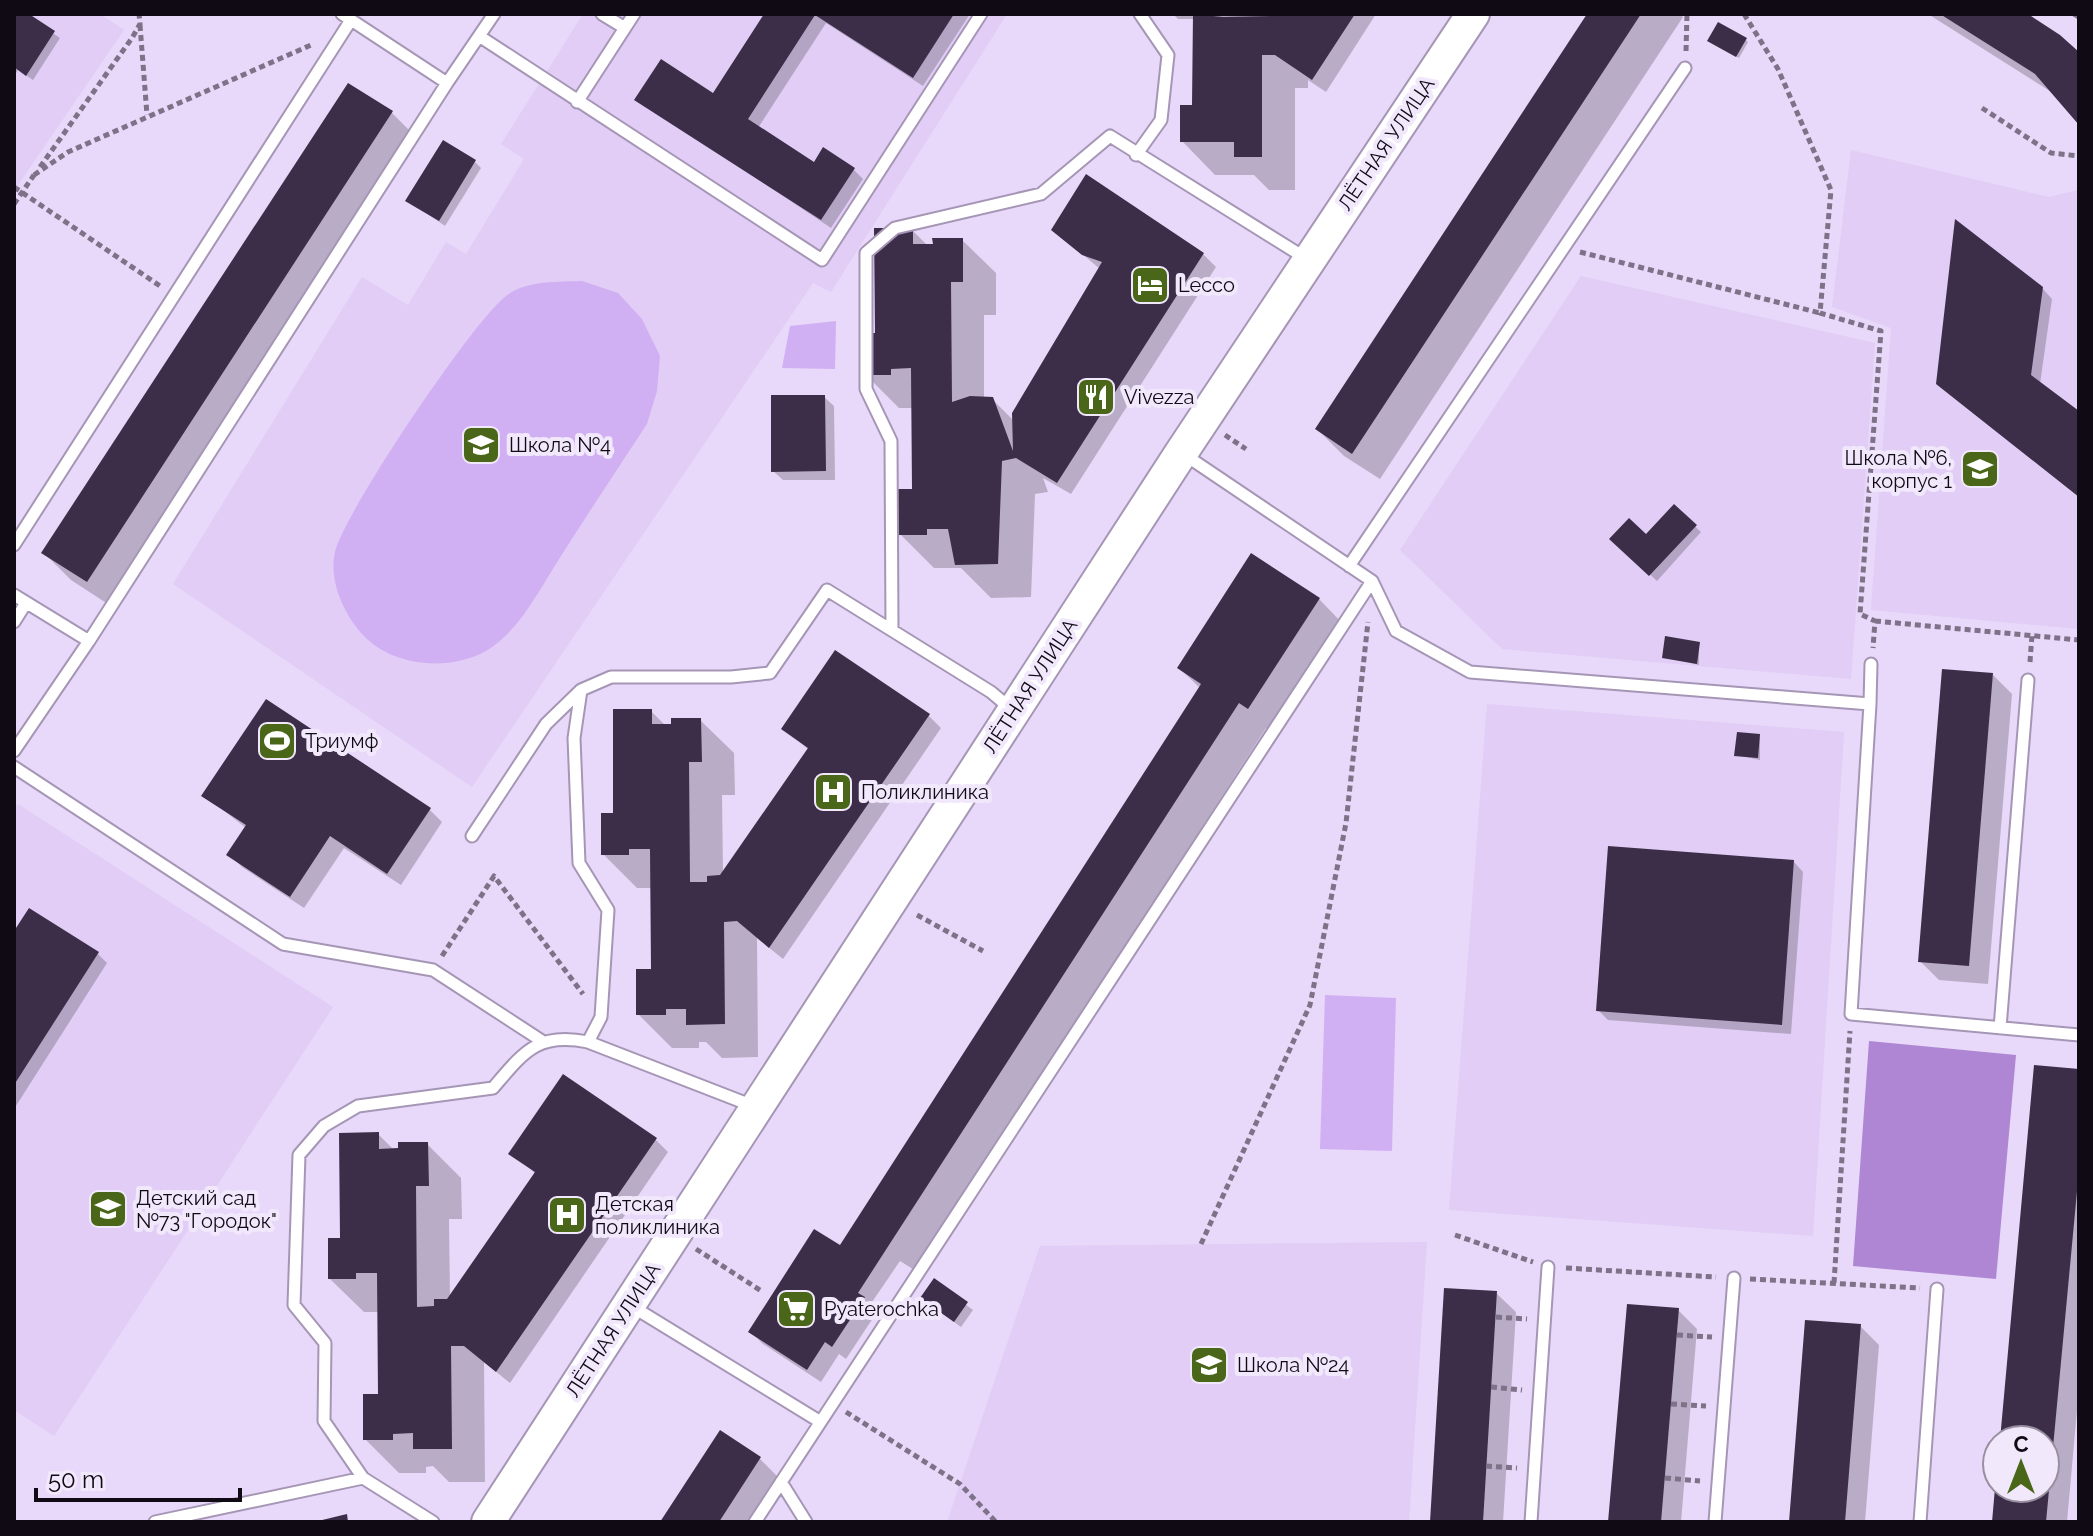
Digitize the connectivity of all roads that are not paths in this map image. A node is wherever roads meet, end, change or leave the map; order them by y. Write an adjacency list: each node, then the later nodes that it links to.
1 (494, 14): 9 (lane)
2 (602, 14): 8 (lane)
3 (634, 14): 8 (lane)
4 (981, 14): 12 (lane)
5 (1140, 14): 13 (lane)
6 (1473, 14): 14 (street, ЛЁТНАЯ УЛИЦА)
7 (346, 17): 11 (lane); 16 (lane)
8 (625, 28): 12 (lane)
9 (479, 36): 11 (lane); 12 (lane)
10 (1685, 68): 17 (lane)
11 (447, 83): 23 (lane)
12 (577, 102)
13 (1136, 155): 14 (lane); 22 (lane)
14 (1309, 260): 15 (street, ЛЁТНАЯ УЛИЦА)
15 (1181, 453): 17 (lane); 28 (street, ЛЁТНАЯ УЛИЦА)
16 (14, 545)
17 (1349, 566): 18 (lane)
18 (1372, 581): 27 (lane); 41 (lane)
19 (14, 595): 20 (lane)
20 (26, 603): 21 (lane); 23 (lane)
21 (14, 622)
22 (892, 629): 26 (lane); 28 (lane)
23 (89, 641): 29 (lane)
24 (1871, 664): 27 (lane)
25 (2028, 680): 32 (lane)
26 (581, 690): 31 (lane); 35 (lane)
27 (1870, 704): 32 (lane)
28 (1014, 711): 36 (street, ЛЁТНАЯ УЛИЦА)
29 (14, 751)
30 (14, 767): 34 (lane)
31 (472, 836)
32 (2000, 1028): 33 (lane)
33 (2079, 1035)
34 (542, 1041): 35 (lane); 42 (lane)
35 (588, 1042): 36 (lane)
36 (758, 1107): 40 (street, ЛЁТНАЯ УЛИЦА)
37 (1548, 1267): 49 (lane)
38 (1734, 1278): 50 (lane)
39 (1937, 1289): 51 (lane)
40 (629, 1305): 41 (lane); 46 (street, ЛЁТНАЯ УЛИЦА)
41 (819, 1421): 43 (lane)
42 (363, 1478): 44 (lane); 45 (lane)
43 (781, 1482): 47 (lane); 48 (lane)
44 (155, 1522)
45 (433, 1522)
46 (488, 1522)
47 (755, 1522)
48 (806, 1522)
49 (1531, 1522)
50 (1715, 1522)
51 (1920, 1522)

